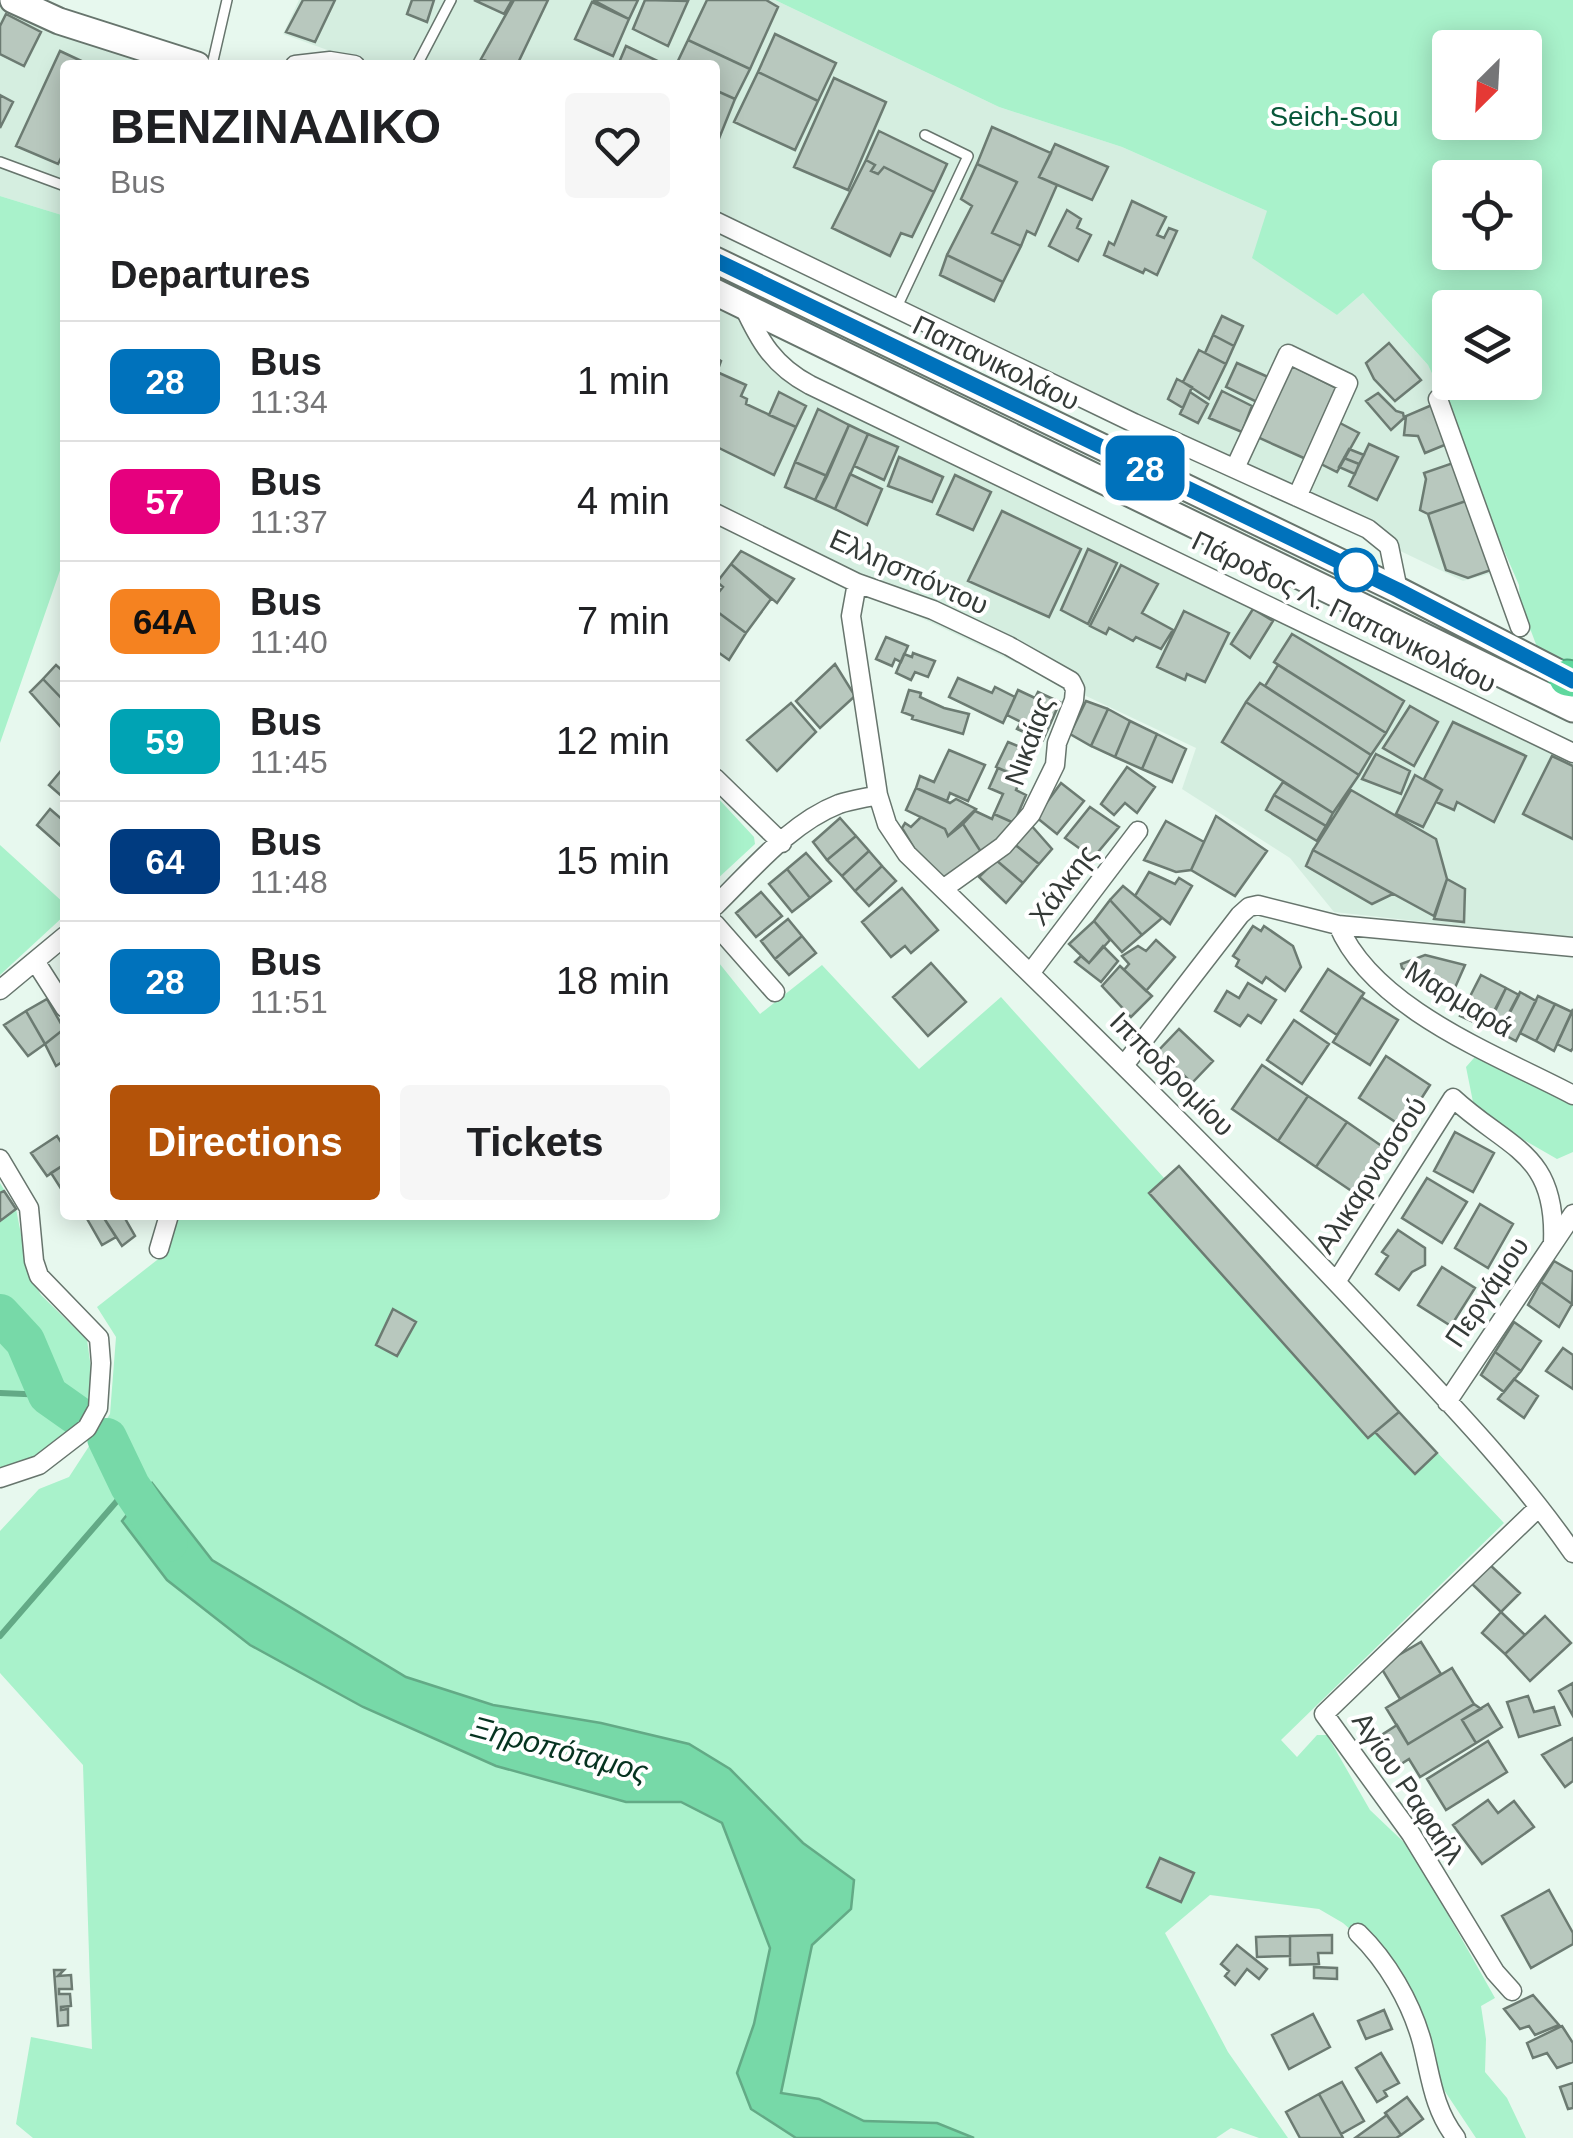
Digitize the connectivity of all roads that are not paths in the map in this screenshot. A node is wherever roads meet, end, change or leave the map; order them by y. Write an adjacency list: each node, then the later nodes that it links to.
1 (12, 0): 4 (main road)
2 (227, 0): 5 (lane)
3 (451, 0): 6 (lane)
4 (180, 60)
5 (213, 60)
6 (420, 60)
7 (925, 135): 14 (lane)
8 (0, 162): 9 (lane)
9 (60, 184)
10 (720, 223): 14 (street, Πάροδος Λ. Παπανικολάου)
11 (720, 262): 20 (main road, Παπανικολάου)
12 (720, 294): 13 (main road, Παπανικολάου)
13 (743, 305): 22 (main road, Παπανικολάου); 24 (street, Πάροδος Λ. Παπανικολάου)
14 (896, 308): 16 (street, Πάροδος Λ. Παπανικολάου)
15 (1438, 400): 21 (street)
16 (1235, 468): 17 (street, Πάροδος Λ. Παπανικολάου); 17 (street)
17 (1297, 496): 20 (street, Πάροδος Λ. Παπανικολάου)
18 (720, 515): 19 (street, Ελλησπόντου)
19 (857, 583): 23 (street, Ελλησπόντου); 26 (street, Ιπποδρομίου)
20 (1398, 590): 22 (main road, Παπανικολάου)
21 (1520, 627)
22 (1572, 687)
23 (1076, 689): 29 (street, Νικαίας)
24 (1573, 753)
25 (720, 783): 28 (street)
26 (878, 795): 28 (street); 29 (street, Ιπποδρομίου)
27 (1138, 830): 36 (street, Χάλκης)
28 (782, 842): 30 (street)
29 (943, 889): 36 (street, Ιπποδρομίου)
30 (720, 901)
31 (1338, 925): 34 (street); 40 (street); 41 (street, Μαρμαρά)
32 (720, 930): 38 (street)
33 (60, 940): 35 (street)
34 (1573, 947)
35 (34, 961): 37 (street); 39 (street)
36 (1031, 972): 40 (street, Ιπποδρομίου)
37 (0, 990)
38 (775, 992)
39 (60, 1000)
40 (1125, 1064): 47 (street, Ιπποδρομίου)
41 (1573, 1095)
42 (0, 1160): 49 (street)
43 (1573, 1214): 45 (street, Περγάμου)
44 (168, 1220): 46 (street)
45 (1553, 1243): 47 (street, Αλικαρνασσού); 48 (street, Περγάμου)
46 (158, 1249)
47 (1336, 1282): 48 (street, Ιπποδρομίου)
48 (1448, 1402): 50 (street, Ιπποδρομίου)
49 (0, 1478)
50 (1539, 1507): 51 (street, Ιπποδρομίου); 53 (street, Αγίου Ραφαήλ)
51 (1571, 1545)
52 (1358, 1933): 54 (street)
53 (1512, 1991)
54 (1456, 2138)

